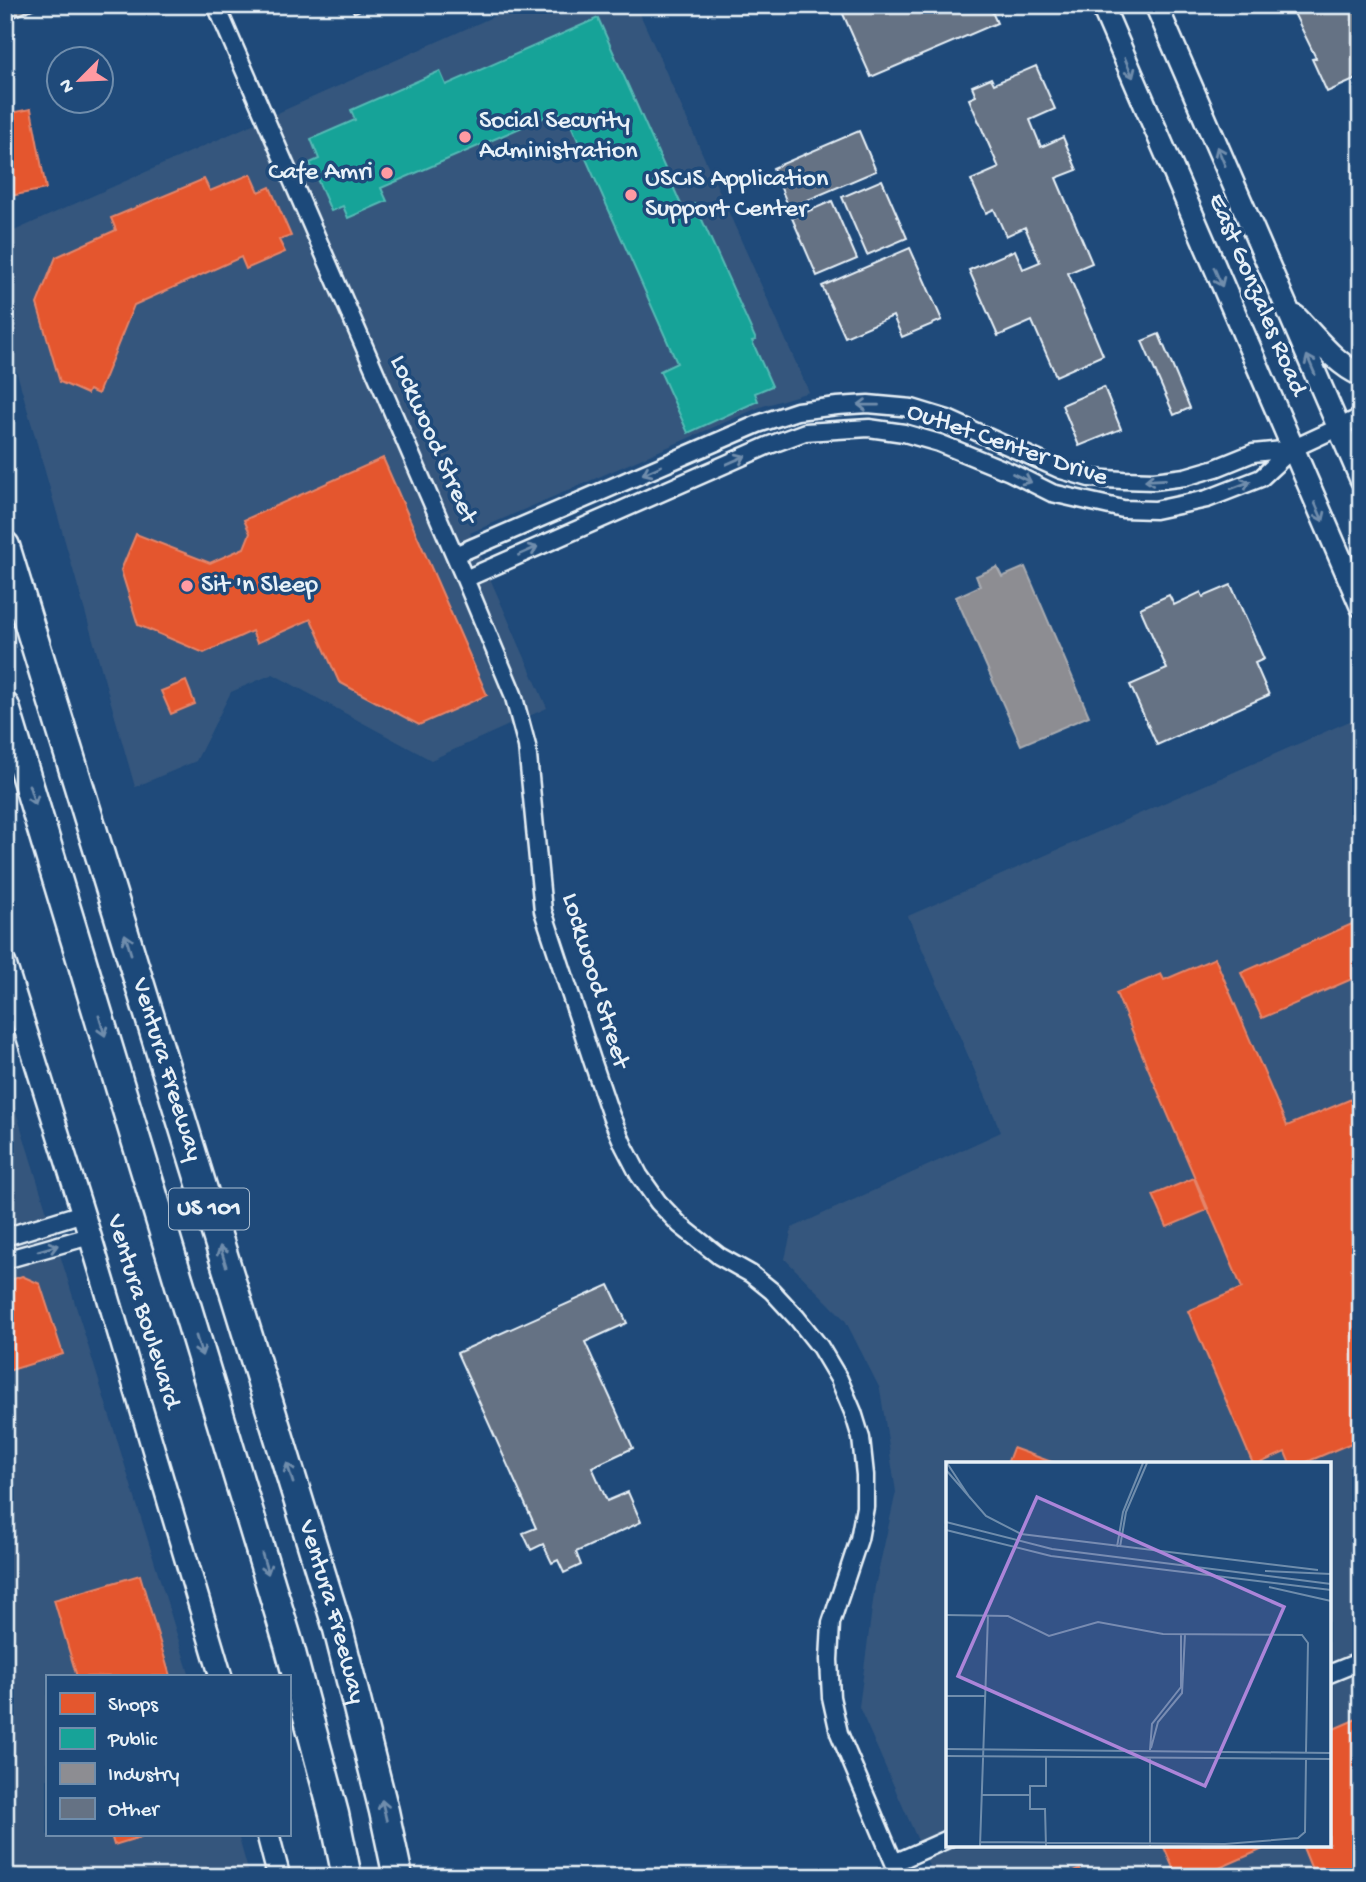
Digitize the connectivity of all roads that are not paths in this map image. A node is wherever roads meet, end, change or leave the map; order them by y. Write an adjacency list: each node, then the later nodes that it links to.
1 (216, 5): 11 (street, Lockwood Street)
2 (1102, 5): 8 (main road, East Gonzales Road, one-way to 8)
3 (1156, 5): 4 (main road, East Gonzales Road, one-way to 3)
4 (1287, 308): 5 (main road); 7 (main road, East Gonzales Road, one-way to 4)
5 (1361, 375)
6 (1361, 417): 7 (street)
7 (1338, 428): 8 (street); 9 (main road, East Gonzales Road)
8 (1292, 449): 11 (street, Outlet Center Drive, one-way to 11); 12 (street, Outlet Center Drive, one-way to 8); 13 (main road, East Gonzales Road, one-way to 13)
9 (1361, 479)
10 (5, 546): 28 (highway, Ventura Freeway / US 101, one-way to 10)
11 (455, 555): 12 (street, Lockwood Street)
12 (465, 579): 25 (street, Lockwood Street)
13 (1361, 606)
14 (5, 707): 27 (highway, Ventura Freeway / US 101, one-way to 27)
15 (5, 964): 16 (main road, Ventura Boulevard)
16 (83, 1213): 17 (main road, Ventura Boulevard); 18 (street)
17 (90, 1236): 19 (street, one-way to 17); 22 (main road, Ventura Boulevard)
18 (5, 1237)
19 (5, 1261)
20 (1361, 1661): 21 (street)
21 (1331, 1673)
22 (220, 1675)
23 (268, 1836): 26 (main road)
24 (946, 1840): 25 (street)
25 (897, 1870)
26 (279, 1877)
27 (347, 1877)
28 (398, 1877)

